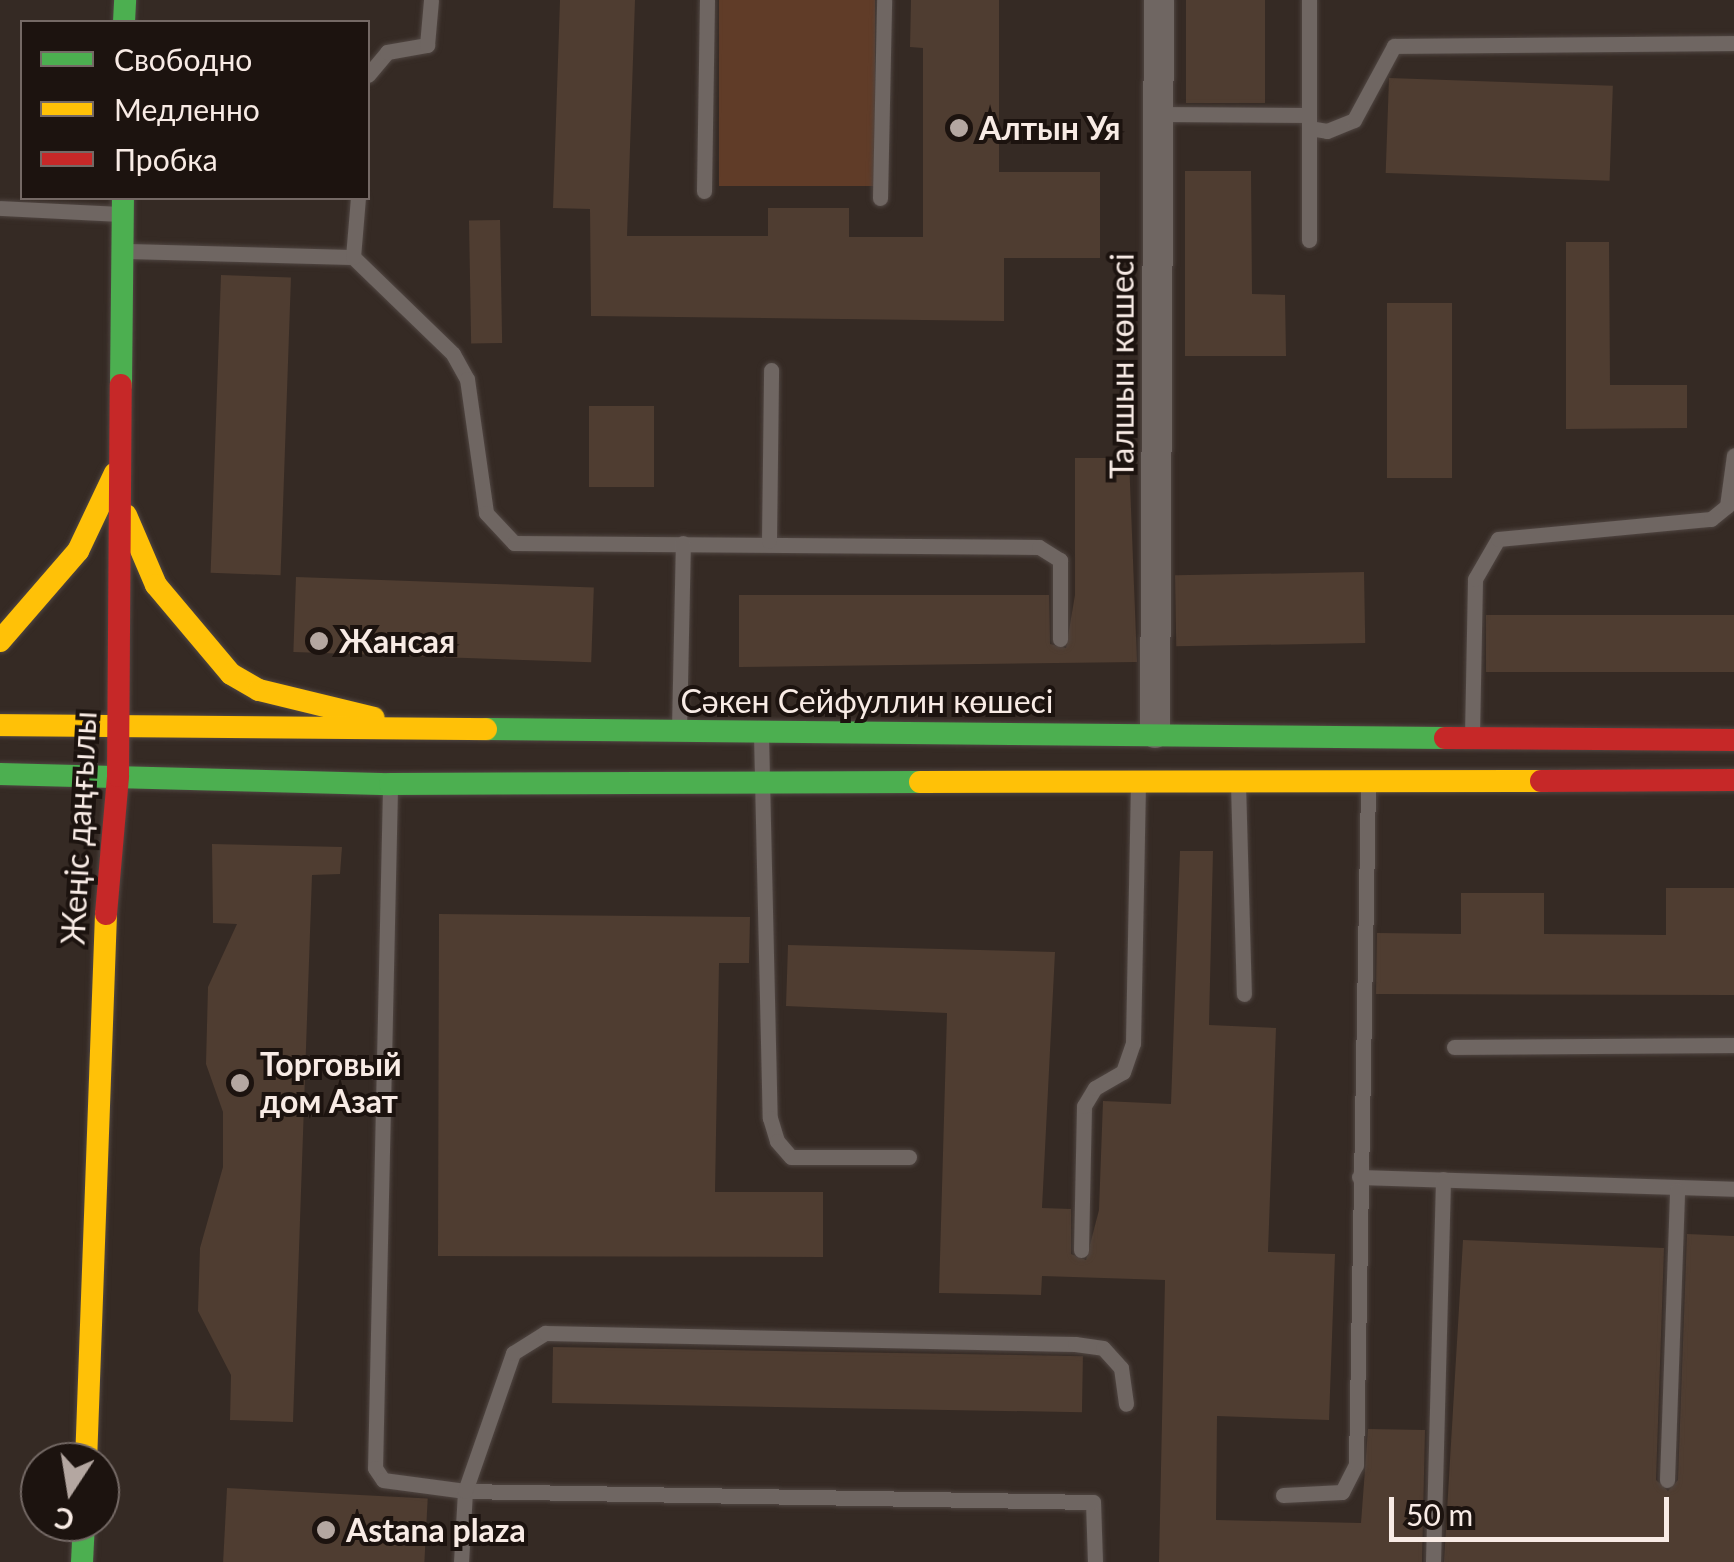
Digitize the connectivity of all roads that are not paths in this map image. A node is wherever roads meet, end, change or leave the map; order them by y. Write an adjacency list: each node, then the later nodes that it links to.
1 (431, 0): 7 (lane)
2 (708, 0): 10 (lane)
3 (884, 0): 11 (lane)
4 (1159, 0): 8 (street, Талшын көшесі)
5 (1309, 0): 9 (lane)
6 (1734, 43): 9 (lane)
7 (370, 73)
8 (1158, 114): 9 (lane); 28 (street, Талшын көшесі)
9 (1309, 121): 15 (lane)
10 (704, 191)
11 (880, 198)
12 (358, 200): 17 (lane)
13 (122, 206): 14 (lane); 16 (main road, Жеңіс даңғылы)
14 (0, 208)
15 (1308, 240)
16 (122, 250): 17 (lane); 20 (main road, Жеңіс даңғылы)
17 (353, 256): 23 (lane)
18 (771, 370): 22 (lane)
19 (1734, 455): 32 (lane)
20 (119, 464): 21 (main road, Жеңіс даңғылы); 25 (main road)
21 (119, 498): 26 (main road, Жеңіс даңғылы); 29 (main road)
22 (768, 541): 23 (lane); 24 (lane)
23 (683, 543): 30 (lane)
24 (1060, 640)
25 (0, 641)
26 (118, 724): 27 (main road, Сәкен Сейфуллин көшесі); 29 (main road, Сәкен Сейфуллин көшесі); 35 (main road, Жеңіс даңғылы)
27 (0, 725)
28 (1154, 733): 31 (main road, Сәкен Сейфуллин көшесі); 32 (main road, Сәкен Сейфуллин көшесі)
29 (432, 734): 30 (main road, Сәкен Сейфуллин көшесі)
30 (678, 734): 31 (main road, Сәкен Сейфуллин көшесі)
31 (761, 734): 40 (lane)
32 (1472, 740): 33 (main road, Сәкен Сейфуллин көшесі)
33 (1734, 740)
34 (0, 774): 35 (main road)
35 (118, 776): 41 (main road); 52 (main road, Жеңіс даңғылы)
36 (1369, 778): 38 (main road); 39 (main road); 46 (lane)
37 (1138, 779): 38 (main road); 40 (main road); 50 (lane)
38 (1238, 779): 42 (lane)
39 (1734, 780)
40 (762, 782): 41 (main road); 45 (lane)
41 (390, 784): 54 (lane)
42 (1244, 994)
43 (1734, 1046): 44 (lane)
44 (1454, 1047)
45 (910, 1157)
46 (1359, 1176): 47 (lane); 55 (lane)
47 (1443, 1178): 49 (lane); 58 (lane)
48 (1734, 1189): 49 (lane)
49 (1676, 1190): 53 (lane)
50 (1081, 1250)
51 (1126, 1404): 54 (lane)
52 (87, 1442)
53 (1667, 1480)
54 (464, 1490): 56 (lane); 57 (lane)
55 (1283, 1495)
56 (461, 1562)
57 (1095, 1562)
58 (1434, 1562)

